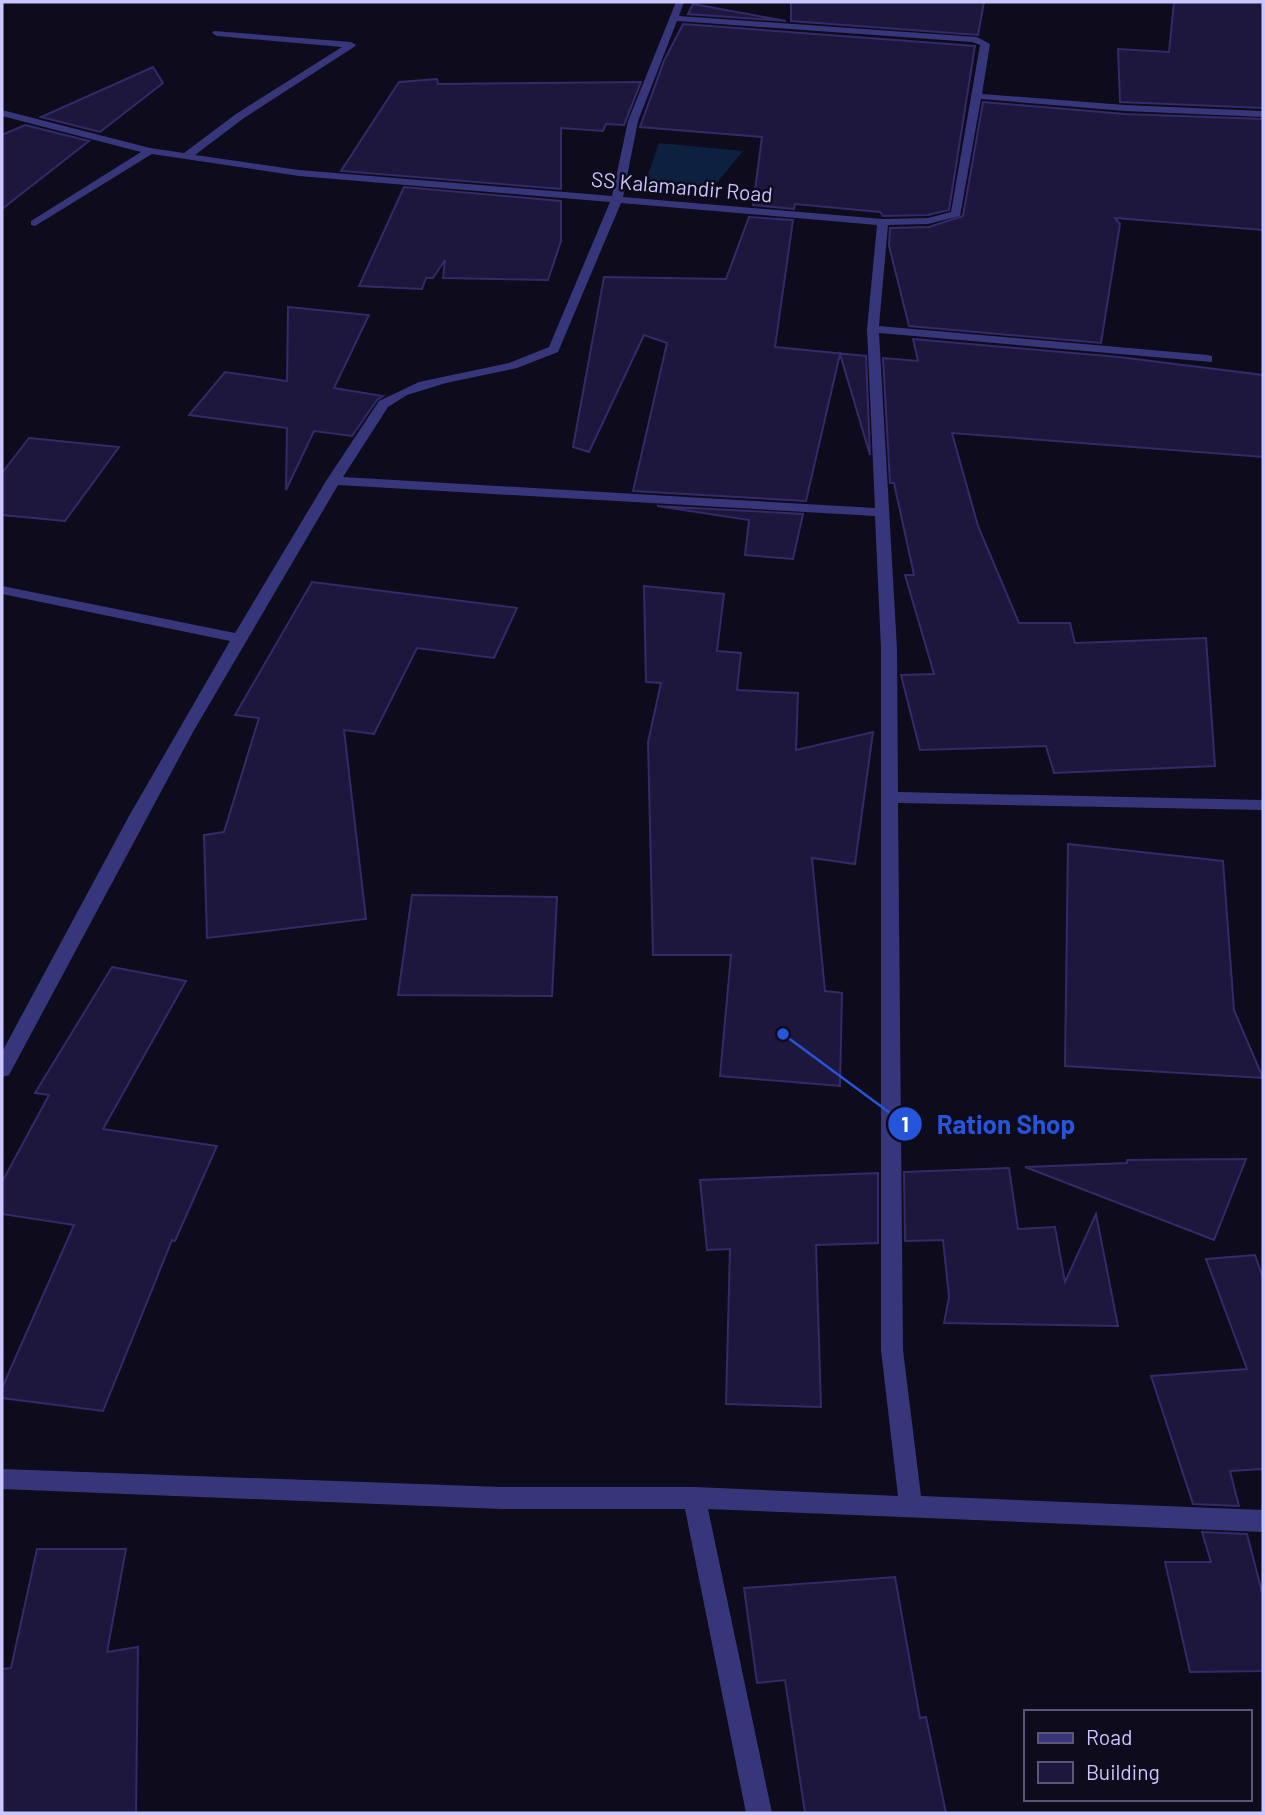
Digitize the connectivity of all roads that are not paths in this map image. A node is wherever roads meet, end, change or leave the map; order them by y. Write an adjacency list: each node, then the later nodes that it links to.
1 (680, 2): 2 (street)
2 (672, 18): 4 (street); 9 (street)
3 (217, 33): 8 (street)
4 (976, 96): 6 (street); 10 (street, SS Kalamandir Road)
5 (2, 113): 7 (street, SS Kalamandir Road)
6 (1263, 114)
7 (150, 151): 8 (street, SS Kalamandir Road); 11 (street)
8 (187, 156): 9 (street, SS Kalamandir Road)
9 (617, 199): 10 (street, SS Kalamandir Road); 14 (street)
10 (883, 222): 12 (street)
11 (35, 223)
12 (873, 329): 13 (street); 15 (street)
13 (1208, 359)
14 (333, 481): 15 (street); 17 (street)
15 (881, 512): 18 (street)
16 (2, 590): 17 (street)
17 (240, 639): 20 (street)
18 (890, 797): 19 (street); 23 (street)
19 (1263, 805)
20 (2, 1070)
21 (2, 1479): 22 (street)
22 (695, 1499): 23 (street); 25 (street)
23 (911, 1506): 24 (street)
24 (1263, 1521)
25 (760, 1813)

